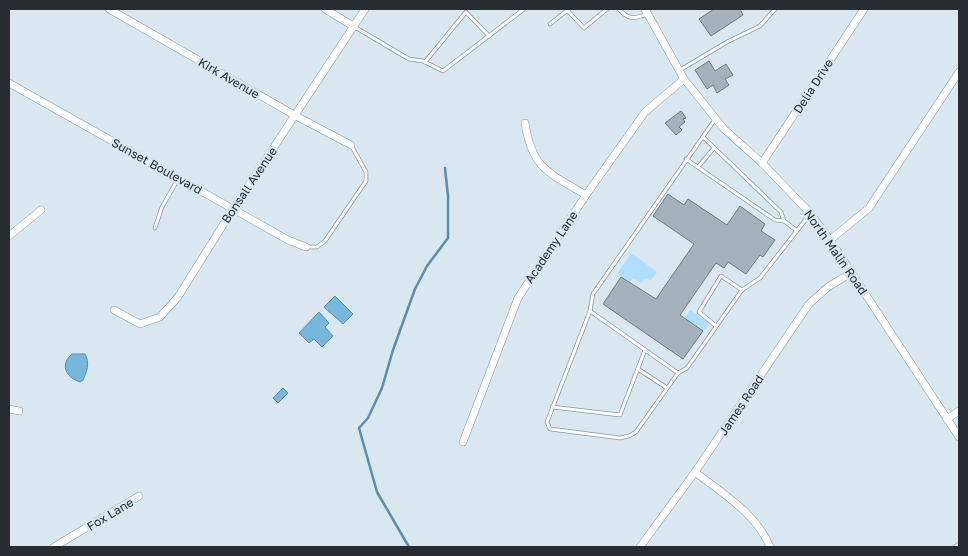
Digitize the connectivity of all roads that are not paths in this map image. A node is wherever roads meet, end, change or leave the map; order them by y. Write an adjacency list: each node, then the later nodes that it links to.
1 (109, 9): 19 (street, Kirk Avenue)
2 (325, 9): 12 (street)
3 (365, 9): 12 (street, Bonsall Avenue)
4 (524, 9): 13 (lane)
5 (568, 9): 6 (lane); 11 (lane)
6 (607, 9)
7 (619, 9): 10 (lane)
8 (775, 9): 15 (lane)
9 (864, 9): 26 (street, Delia Drive)
10 (647, 11): 15 (street, North Malin Road)
11 (550, 24)
12 (353, 26): 14 (lane); 19 (street, Bonsall Avenue)
13 (489, 36): 14 (lane); 14 (lane)
14 (425, 62)
15 (680, 70): 17 (street, North Malin Road)
16 (959, 72): 37 (street)
17 (684, 79): 20 (street, North Malin Road); 29 (street, Academy Lane)
18 (9, 83): 28 (street, Sunset Boulevard)
19 (296, 116): 23 (street, Kirk Avenue); 30 (street, Bonsall Avenue)
20 (716, 118): 22 (lane); 26 (street, North Malin Road)
21 (525, 123): 29 (street)
22 (703, 137): 24 (lane); 25 (lane)
23 (351, 145): 38 (lane)
24 (714, 148): 27 (lane); 33 (lane)
25 (686, 159): 27 (lane); 42 (lane)
26 (762, 163): 32 (street, North Malin Road)
27 (698, 167): 33 (lane)
28 (179, 178): 30 (street, Sunset Boulevard); 34 (lane)
29 (586, 194): 54 (street, Academy Lane)
30 (233, 209): 38 (street, Sunset Boulevard); 41 (street, Bonsall Avenue)
31 (41, 210): 36 (street)
32 (810, 213): 35 (lane); 37 (street, North Malin Road)
33 (784, 221): 35 (lane)
34 (155, 228)
35 (796, 230): 40 (lane)
36 (9, 236)
37 (830, 240): 39 (street, North Malin Road)
38 (306, 247)
39 (851, 273): 52 (street, North Malin Road); 55 (street, James Road)
40 (742, 290): 43 (lane); 43 (lane)
41 (114, 310)
42 (590, 311): 44 (lane); 48 (lane)
43 (717, 326): 46 (lane)
44 (645, 350): 45 (lane); 46 (lane)
45 (638, 369): 47 (lane); 48 (lane)
46 (678, 373): 47 (lane)
47 (667, 388): 48 (lane)
48 (552, 407)
49 (9, 409): 50 (street)
50 (19, 411)
51 (959, 411): 52 (street)
52 (947, 419): 53 (street, North Malin Road)
53 (959, 437)
54 (464, 442)
55 (695, 472): 59 (street, James Road); 60 (street)
56 (140, 496): 58 (street, Fox Lane)
57 (959, 544): 61 (lane)
58 (54, 547)
59 (640, 547)
60 (770, 547)
61 (955, 547)

